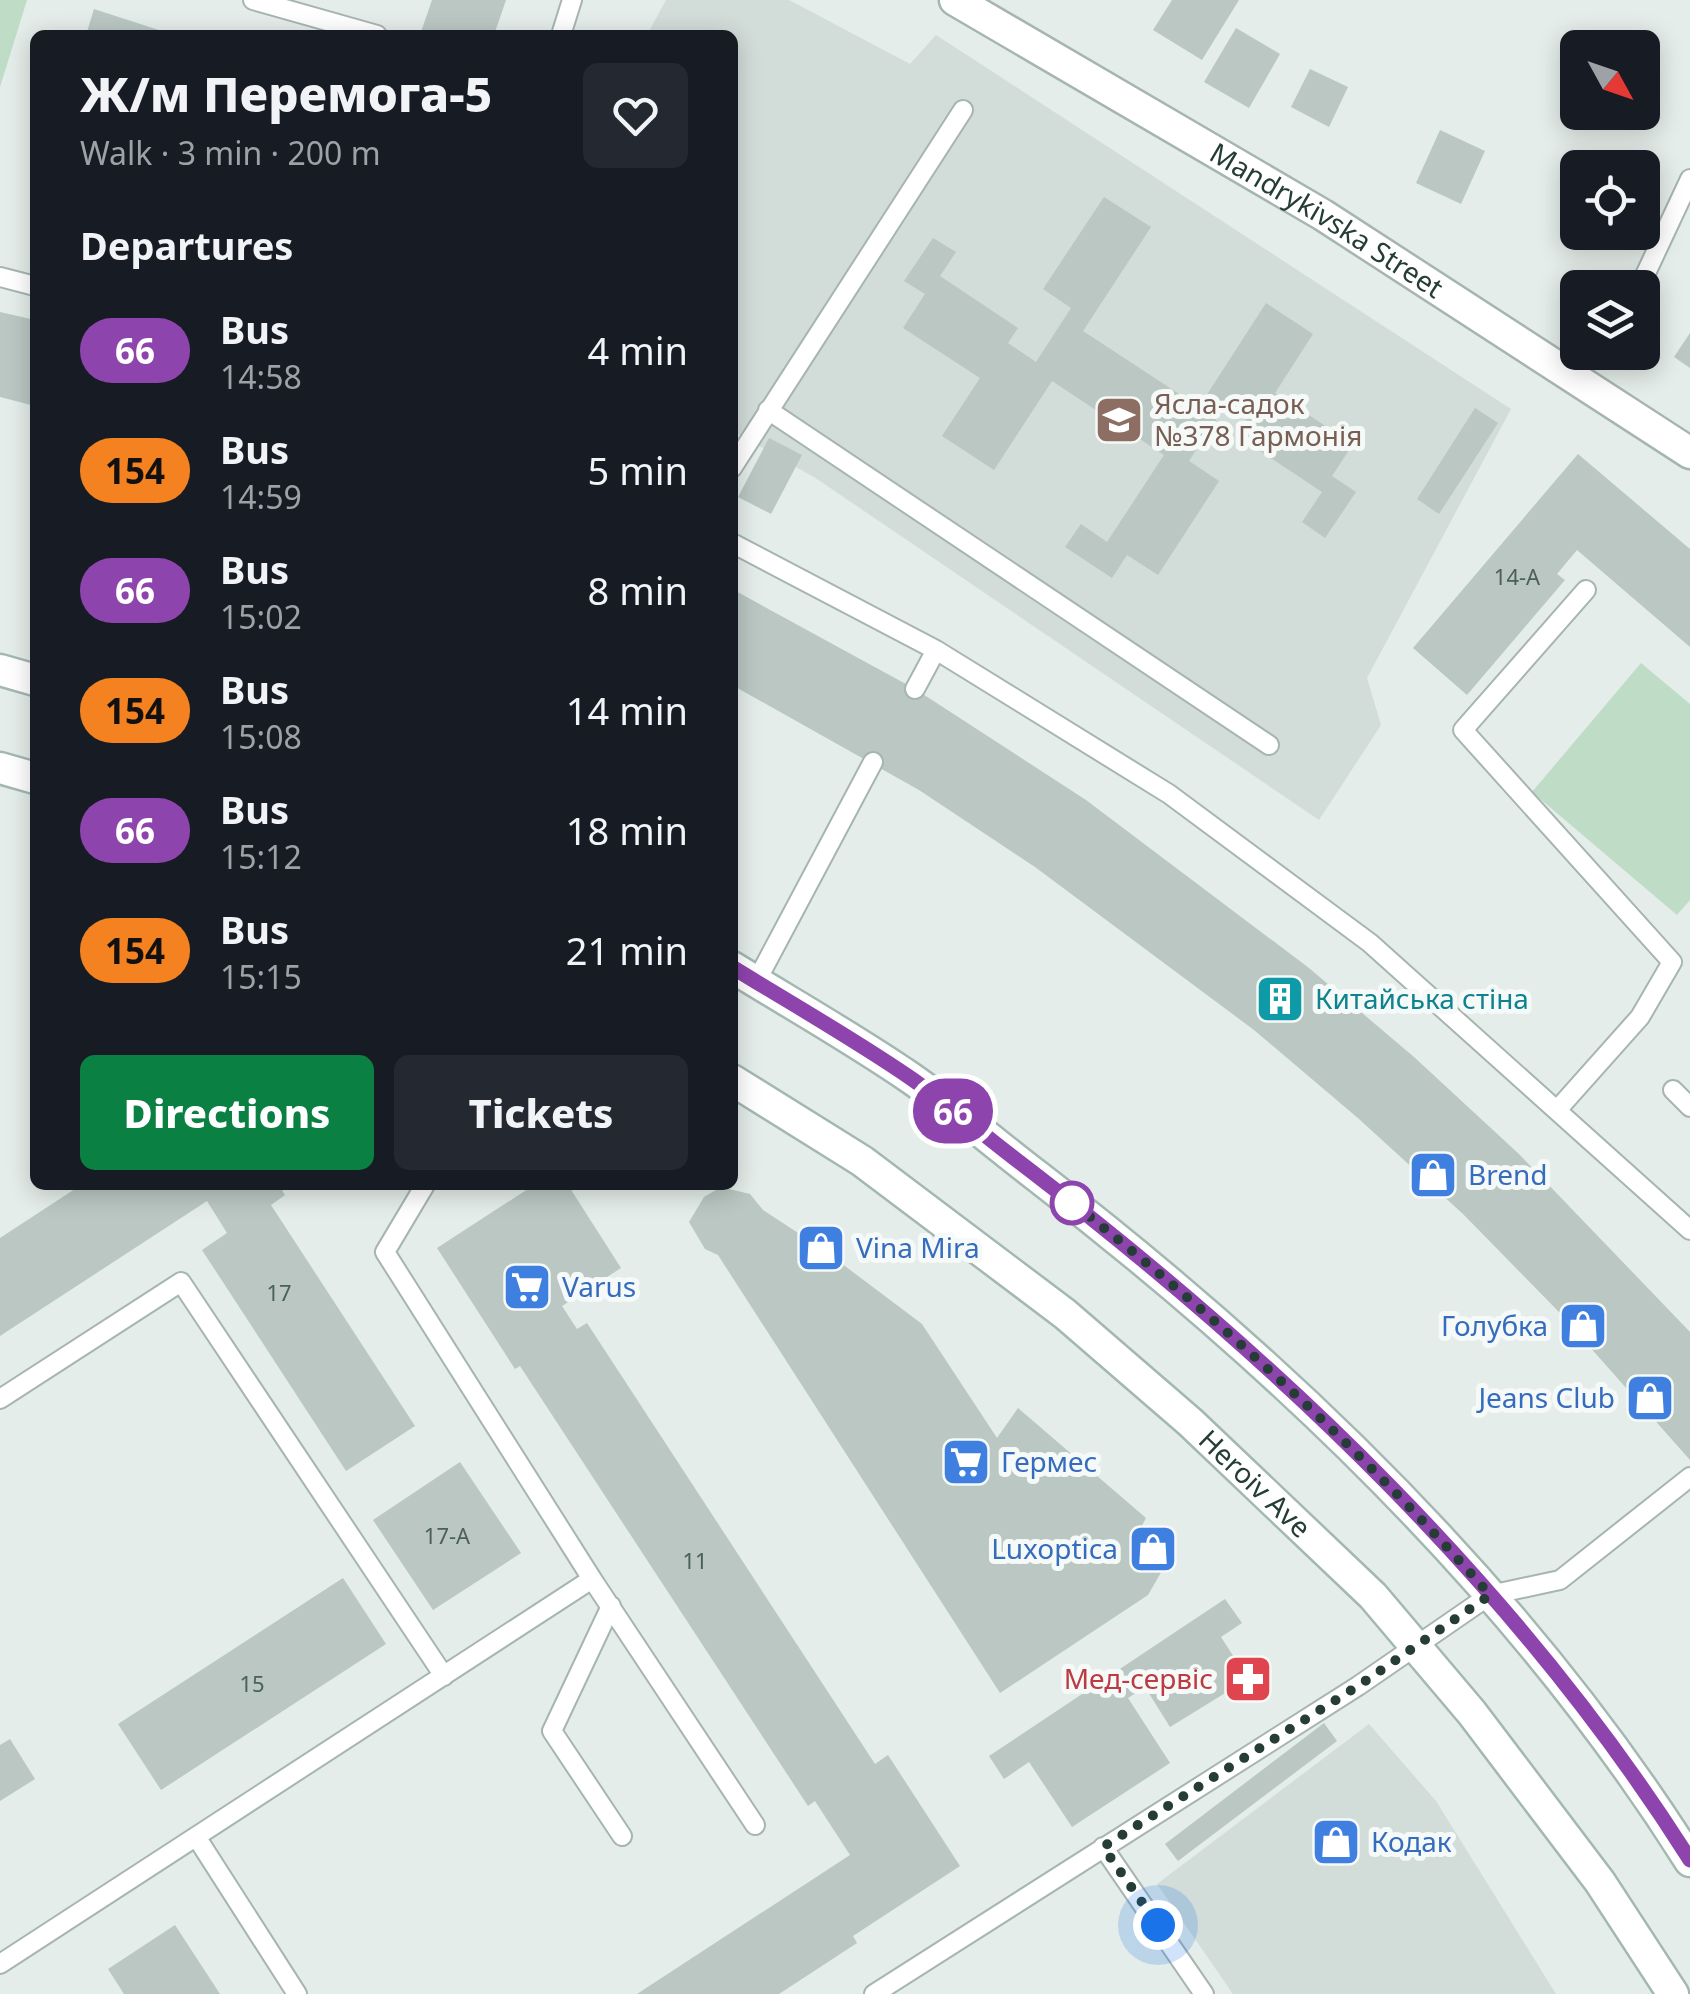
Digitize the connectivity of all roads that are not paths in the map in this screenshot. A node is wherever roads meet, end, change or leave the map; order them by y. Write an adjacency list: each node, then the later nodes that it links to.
1 (253, 0): 4 (lane)
2 (572, 0): 5 (lane)
3 (955, 0): 12 (main road, Mandrykivska Street)
4 (359, 30)
5 (562, 30)
6 (963, 110): 13 (lane)
7 (1690, 179): 8 (lane)
8 (1647, 270)
9 (0, 278): 10 (lane)
10 (30, 285)
11 (1576, 370): 12 (lane)
12 (1570, 378): 14 (main road, Mandrykivska Street)
13 (768, 410): 15 (lane); 22 (lane)
14 (1690, 452)
15 (738, 458)
16 (738, 546): 18 (lane)
17 (1586, 590): 30 (lane)
18 (936, 650): 21 (lane); 30 (lane)
19 (0, 670): 20 (main road)
20 (30, 679)
21 (915, 690)
22 (1270, 744)
23 (873, 762): 26 (lane)
24 (0, 768): 25 (main road)
25 (30, 777)
26 (744, 974): 36 (main road)
27 (738, 1084): 38 (main road, Heroiv Ave)
28 (1673, 1090): 29 (lane)
29 (1690, 1106)
30 (1558, 1109): 32 (lane)
31 (422, 1190): 35 (lane)
32 (1690, 1230)
33 (0, 1400): 39 (lane)
34 (1690, 1478): 36 (lane)
35 (592, 1579): 37 (lane); 39 (lane)
36 (1490, 1595): 38 (lane); 44 (main road)
37 (610, 1606): 40 (lane); 41 (lane)
38 (1418, 1646): 43 (lane); 49 (main road, Heroiv Ave)
39 (444, 1676): 42 (lane)
40 (755, 1825)
41 (622, 1836)
42 (197, 1838): 45 (lane); 46 (lane)
43 (1103, 1847): 47 (lane); 48 (lane)
44 (1690, 1860)
45 (0, 1964)
46 (296, 1994)
47 (874, 1994)
48 (1204, 1994)
49 (1673, 1994)

